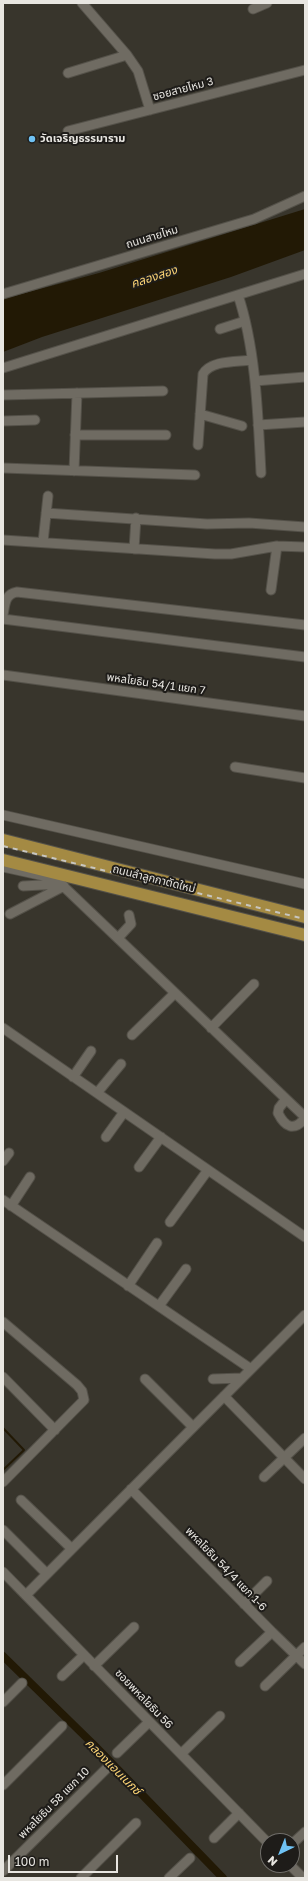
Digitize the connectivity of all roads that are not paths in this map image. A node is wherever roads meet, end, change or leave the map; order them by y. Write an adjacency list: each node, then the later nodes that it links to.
1 (82, 3): 4 (street)
2 (267, 3): 3 (street)
3 (253, 9)
4 (127, 55): 6 (street); 7 (street)
5 (305, 70): 7 (street, ซอยสายไหม 3)
6 (68, 73)
7 (150, 110): 8 (street, ซอยสายไหม 3)
8 (68, 131)
9 (305, 196): 11 (street, ถนนสายไหม)
10 (305, 274): 12 (street)
11 (3, 294)
12 (238, 295): 13 (street); 16 (street)
13 (245, 321): 14 (street); 15 (street)
14 (220, 329)
15 (251, 360): 18 (street); 22 (street)
16 (3, 368)
17 (305, 377): 18 (street)
18 (255, 381): 26 (street)
19 (163, 391): 20 (street)
20 (77, 393): 21 (street); 28 (street)
21 (3, 395)
22 (200, 414): 27 (street); 30 (street)
23 (35, 420): 24 (street)
24 (3, 421)
25 (305, 422): 26 (street)
26 (258, 424): 33 (street)
27 (242, 426)
28 (75, 435): 29 (street); 32 (street)
29 (166, 435)
30 (198, 445)
31 (3, 468): 32 (street)
32 (74, 472): 34 (street)
33 (261, 473)
34 (195, 475)
35 (48, 496): 36 (street)
36 (46, 512): 37 (street); 40 (street)
37 (136, 518): 38 (street); 43 (street)
38 (305, 527)
39 (3, 540): 40 (street)
40 (43, 542): 43 (street)
41 (277, 546): 42 (street); 43 (street); 44 (street)
42 (305, 547)
43 (134, 548)
44 (271, 590)
45 (3, 615): 47 (street)
46 (3, 619): 48 (street)
47 (305, 626)
48 (305, 657)
49 (3, 675): 50 (street, พหลโยธิน 54/1 แยก 7)
50 (305, 716)
51 (235, 767): 52 (street)
52 (305, 778)
53 (3, 815): 58 (street)
54 (3, 840): 57 (main road, ถนนลำลูกกาตัดใหม่)
55 (3, 860): 61 (main road, ถนนลำลูกกาตัดใหม่)
56 (3, 867): 59 (street)
57 (164, 882): 61 (main road); 64 (main road, ถนนลำลูกกาตัดใหม่)
58 (305, 884)
59 (62, 885): 60 (street); 62 (street); 67 (street)
60 (23, 886)
61 (161, 900): 66 (main road, ถนนลำลูกกาตัดใหม่)
62 (10, 914)
63 (129, 915): 67 (street)
64 (305, 917)
65 (260, 927): 68 (street)
66 (305, 935)
67 (118, 938): 70 (street)
68 (305, 939)
69 (254, 984): 71 (street)
70 (175, 993): 71 (street); 73 (street)
71 (211, 1028): 78 (street)
72 (4, 1030): 76 (street)
73 (132, 1035)
74 (91, 1051): 76 (street)
75 (121, 1064): 77 (street)
76 (73, 1077): 77 (street)
77 (97, 1093): 79 (street)
78 (286, 1099): 80 (street); 80 (street)
79 (124, 1112): 81 (street); 82 (street)
80 (305, 1118)
81 (106, 1137)
82 (161, 1137): 85 (street); 86 (street)
83 (9, 1153): 84 (street)
84 (3, 1161)
85 (139, 1167)
86 (208, 1170): 90 (street); 91 (street)
87 (30, 1177): 89 (street)
88 (3, 1200): 89 (street)
89 (11, 1206): 94 (street)
90 (170, 1222)
91 (305, 1237)
92 (157, 1243): 94 (street)
93 (186, 1269): 95 (street)
94 (128, 1286): 95 (street)
95 (159, 1306): 98 (street)
96 (305, 1315): 98 (street)
97 (3, 1322): 105 (street)
98 (251, 1369): 100 (street)
99 (3, 1377): 105 (street)
100 (242, 1378): 102 (street); 103 (street)
101 (145, 1379): 104 (street)
102 (213, 1379)
103 (224, 1396): 104 (street); 107 (street)
104 (193, 1427): 111 (street)
105 (55, 1430): 109 (street)
106 (305, 1438): 107 (street)
107 (284, 1457): 108 (street); 110 (street)
108 (264, 1477)
109 (4, 1478)
110 (305, 1479)
111 (131, 1490): 114 (street); 119 (street, พหลโยธิน 54/4 แยก 1-6)
112 (21, 1500): 114 (street)
113 (3, 1530): 115 (street)
114 (72, 1549): 115 (street)
115 (47, 1574): 118 (street)
116 (5, 1578): 118 (street, ซอยพหลโยธิน 56)
117 (267, 1581): 119 (street)
118 (26, 1595): 123 (street, ซอยพหลโยธิน 56)
119 (244, 1604): 121 (street, พหลโยธิน 54/4 แยก 1-6)
120 (134, 1627): 127 (street)
121 (272, 1632): 124 (street, พหลโยธิน 54/4 แยก 1-6); 125 (street)
122 (305, 1647): 124 (street)
123 (84, 1655): 127 (street, ซอยพหลโยธิน 56); 128 (street)
124 (297, 1656): 126 (street, พหลโยธิน 54/4 แยก 1-6); 130 (street)
125 (240, 1662)
126 (305, 1664)
127 (94, 1666): 133 (street, ซอยพหลโยธิน 56)
128 (62, 1676)
129 (22, 1683): 131 (street)
130 (265, 1686)
131 (3, 1702)
132 (220, 1716): 136 (street)
133 (149, 1722): 135 (street); 136 (street, ซอยพหลโยธิน 56)
134 (62, 1726): 138 (street)
135 (117, 1753)
136 (181, 1754): 139 (street, ซอยพหลโยธิน 56)
137 (106, 1769): 144 (street, พหลโยธิน 58 แยก 10)
138 (3, 1785)
139 (239, 1813): 141 (street, ซอยพหลโยธิน 56); 142 (street)
140 (136, 1823): 145 (street)
141 (260, 1835)
142 (214, 1838)
143 (190, 1858): 146 (street)
144 (3, 1871)
145 (81, 1878)
146 (169, 1878)

